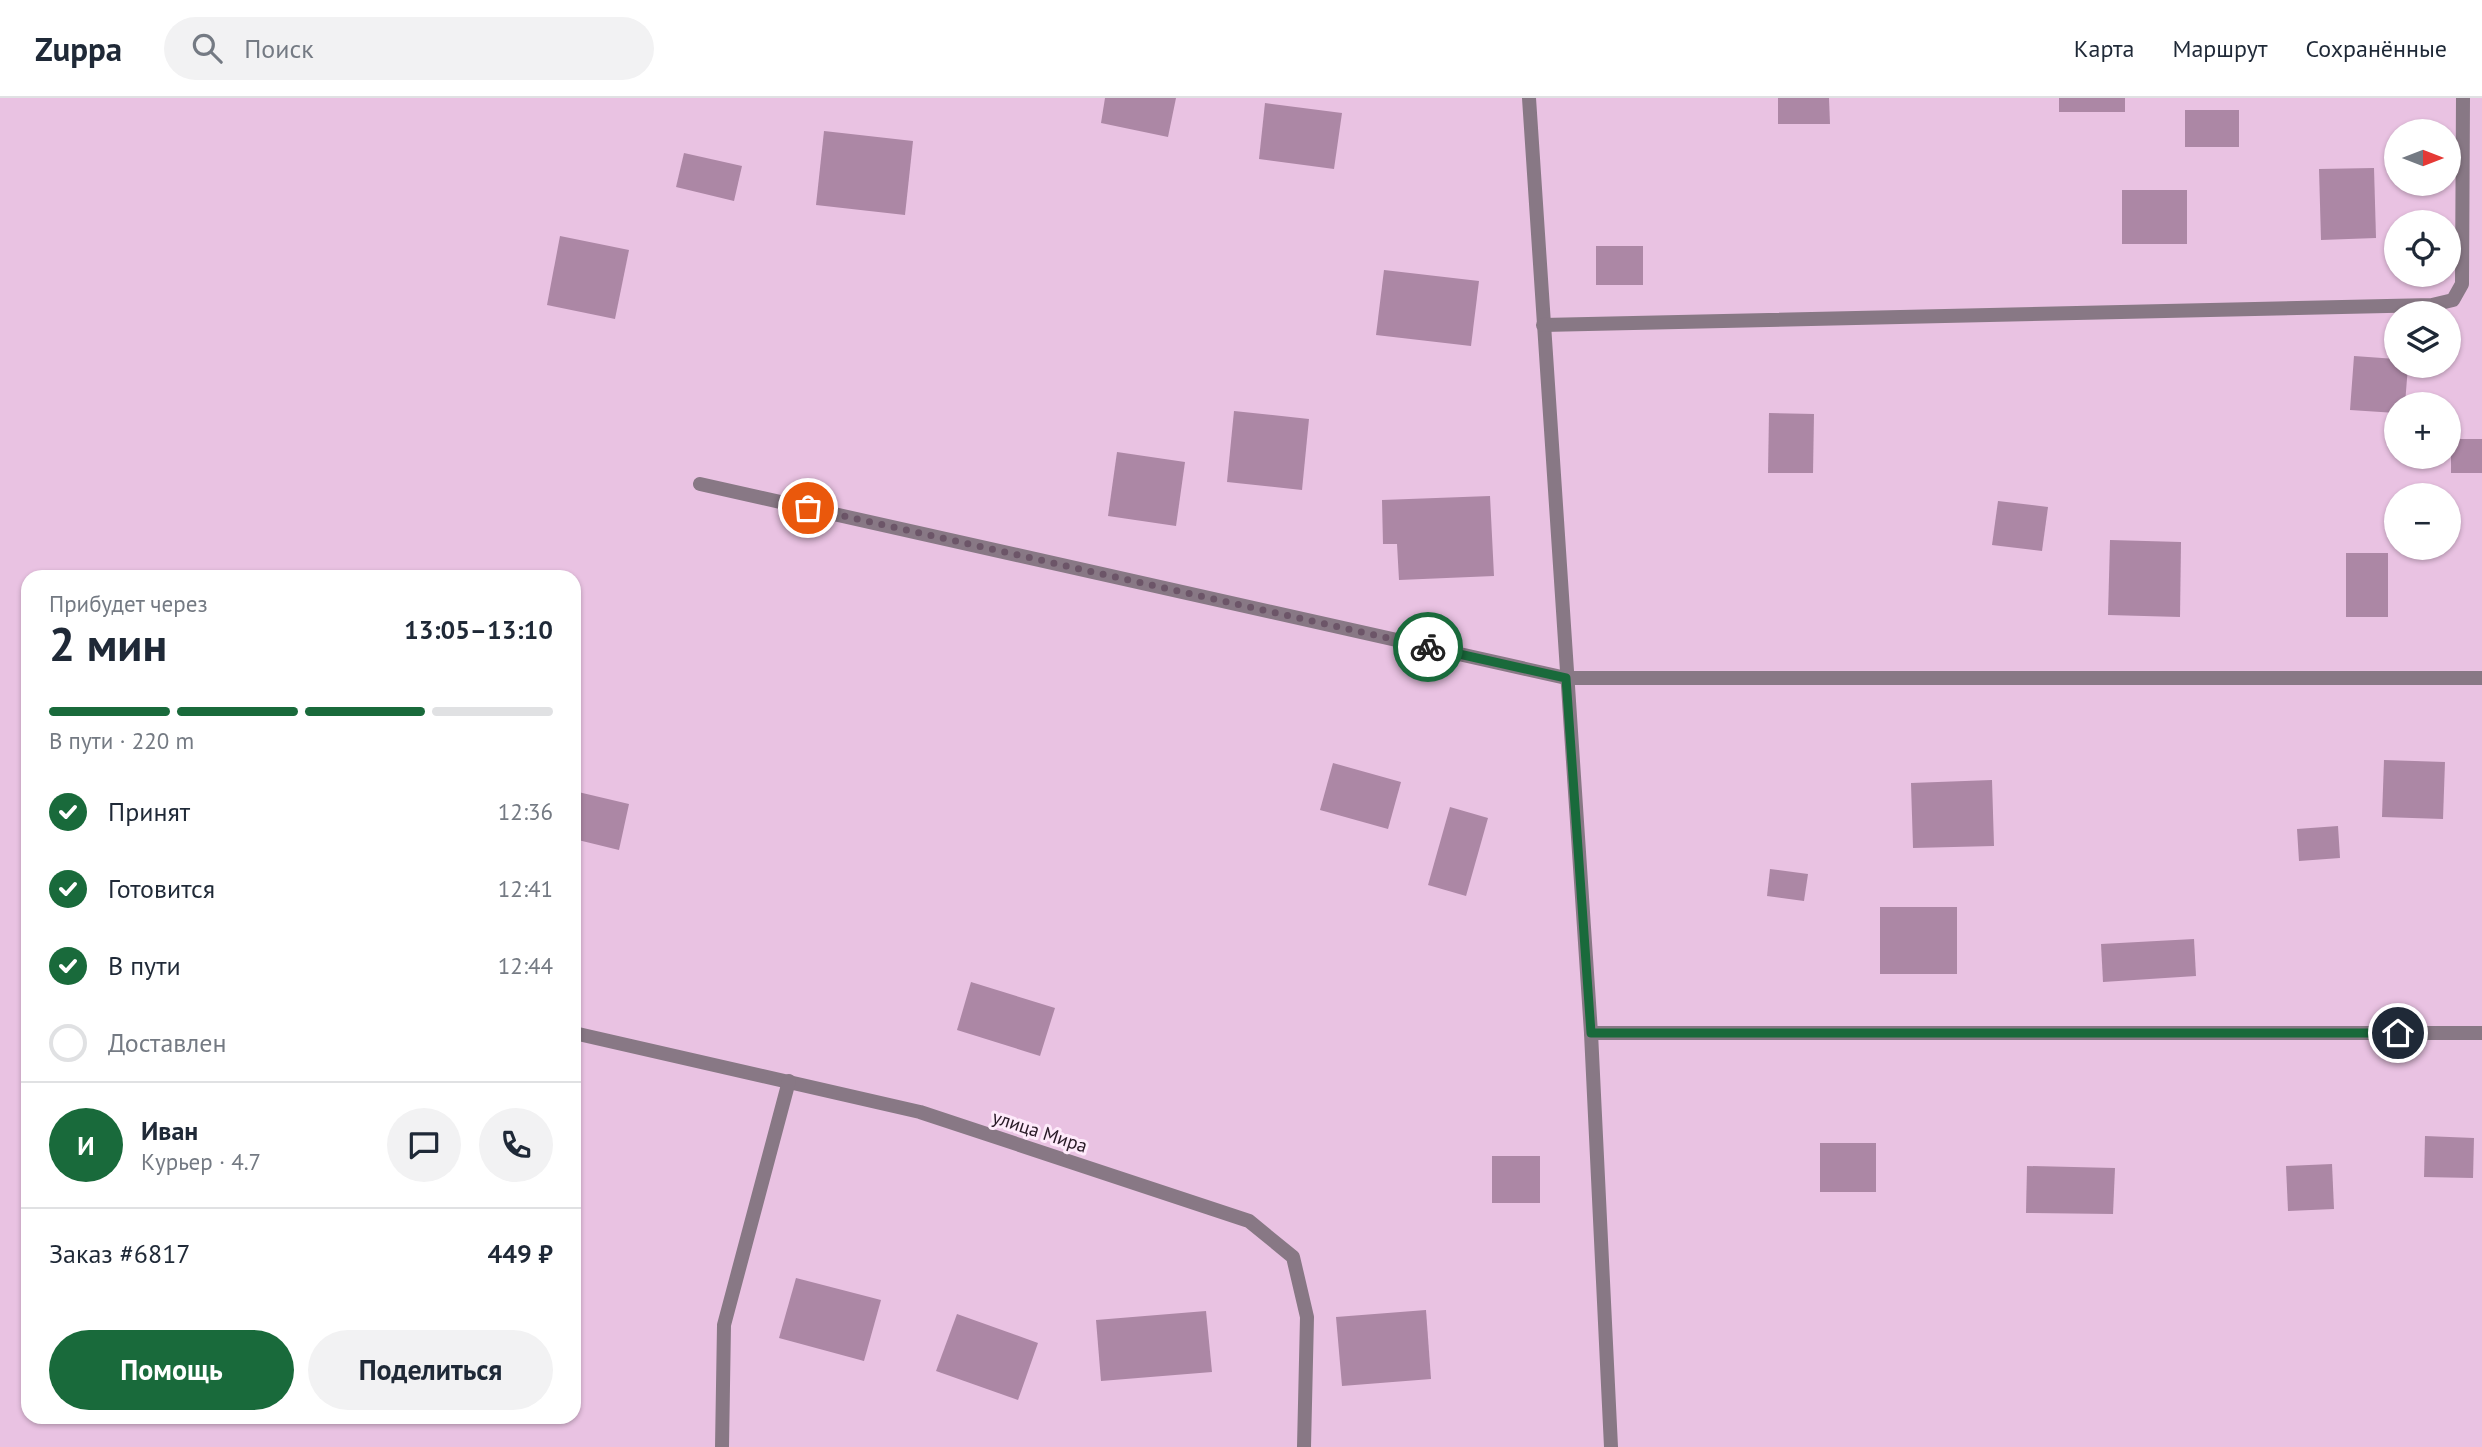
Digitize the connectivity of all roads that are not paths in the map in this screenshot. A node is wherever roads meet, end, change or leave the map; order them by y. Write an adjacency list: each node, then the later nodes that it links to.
1 (1529, 98): 3 (street)
2 (2463, 98): 3 (street)
3 (1543, 325): 5 (street)
4 (700, 484): 5 (street)
5 (1566, 678): 6 (street); 7 (street)
6 (2482, 678)
7 (1591, 1033): 8 (street); 13 (street)
8 (2482, 1033)
9 (581, 1035): 10 (street, улица Мира)
10 (789, 1081): 11 (street); 12 (street, улица Мира)
11 (722, 1447)
12 (1304, 1447)
13 (1611, 1447)

